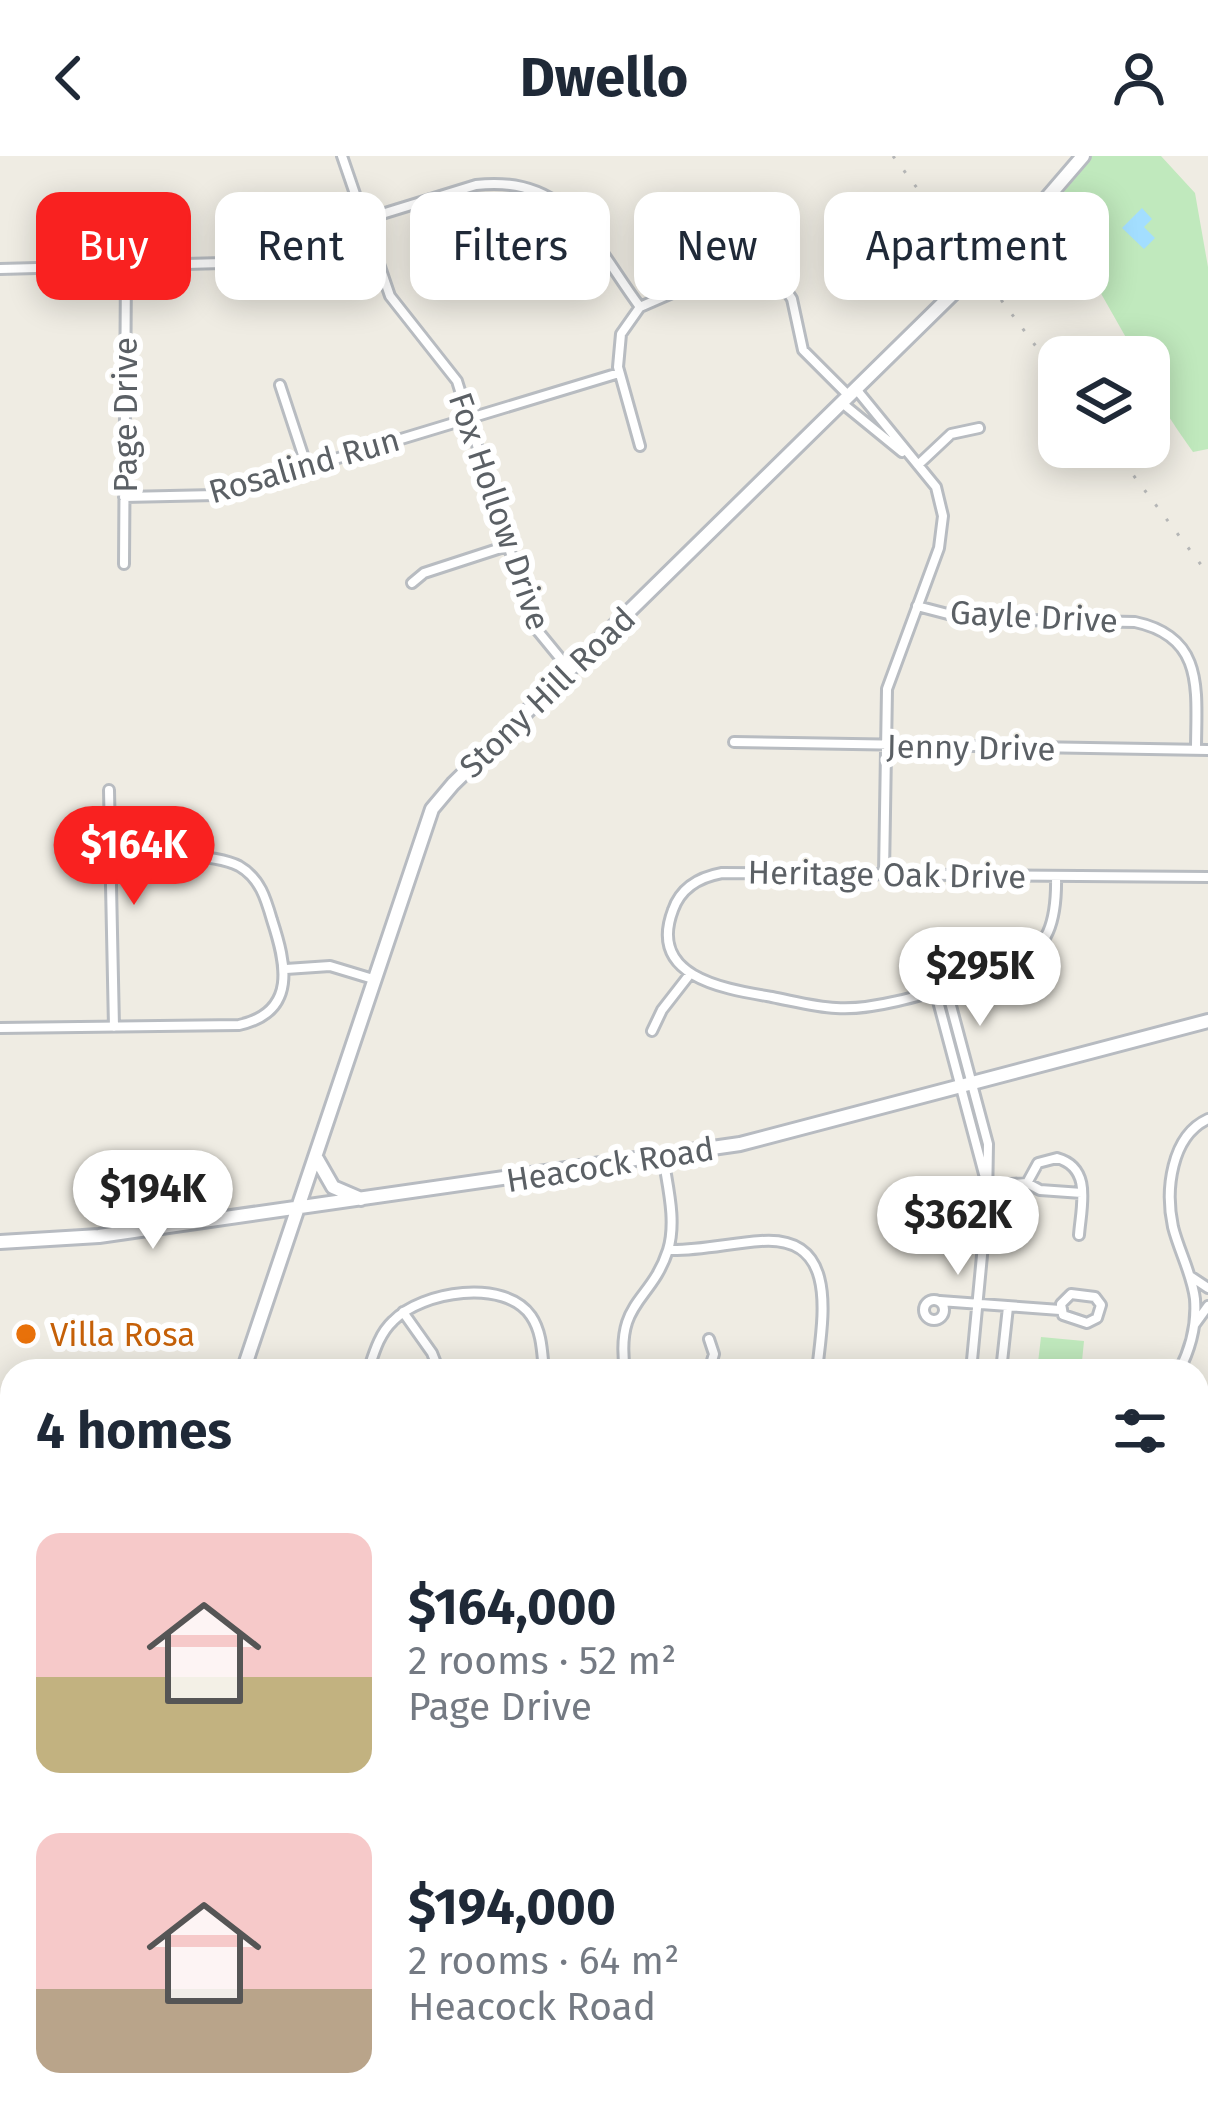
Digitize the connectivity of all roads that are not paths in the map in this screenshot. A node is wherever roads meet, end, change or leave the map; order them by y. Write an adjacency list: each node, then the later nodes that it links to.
1 (342, 156): 3 (street, Fox Hollow Drive)
2 (1083, 156): 12 (street, Stony Hill Road)
3 (356, 192)
4 (386, 214): 9 (street)
5 (36, 267): 6 (street)
6 (0, 268)
7 (386, 283): 13 (street, Fox Hollow Drive)
8 (126, 300): 18 (street, Page Drive)
9 (640, 307): 10 (street); 12 (street)
10 (619, 373): 13 (street, Rosalind Run); 15 (street)
11 (280, 385): 17 (street)
12 (849, 396): 16 (street); 16 (street); 23 (street, Stony Hill Road)
13 (468, 417): 17 (street, Rosalind Run); 19 (street, Fox Hollow Drive)
14 (979, 428): 16 (street)
15 (640, 446)
16 (918, 464): 22 (street)
17 (307, 467): 18 (street, Rosalind Run)
18 (124, 497): 20 (street, Page Drive)
19 (507, 546): 21 (street); 23 (street, Fox Hollow Drive)
20 (124, 564)
21 (412, 583)
22 (917, 606): 25 (street); 26 (street, Gayle Drive)
23 (570, 670): 35 (street, Stony Hill Road)
24 (734, 742): 25 (street, Jenny Drive)
25 (884, 746): 26 (street, Jenny Drive); 30 (street)
26 (1196, 750): 27 (street, Jenny Drive)
27 (1208, 750)
28 (109, 790): 29 (street)
29 (111, 858): 33 (street); 39 (street)
30 (884, 874): 31 (street, Heritage Oak Drive); 34 (street, Heritage Oak Drive)
31 (1056, 876): 32 (street, Heritage Oak Drive); 36 (street, Heritage Oak Drive)
32 (1208, 877)
33 (286, 969): 35 (street); 39 (street)
34 (690, 974): 37 (street, Heritage Oak Drive); 41 (street)
35 (374, 979): 45 (street, Stony Hill Road)
36 (946, 987): 37 (street, Heritage Oak Drive); 42 (street)
37 (935, 990): 42 (street)
38 (1208, 1022): 42 (street, Heacock Road)
39 (114, 1027): 40 (street)
40 (0, 1028)
41 (652, 1030)
42 (966, 1085): 44 (street, Heacock Road); 47 (street)
43 (1208, 1119): 55 (street)
44 (663, 1156): 50 (street, Heacock Road); 54 (street)
45 (316, 1158): 50 (street); 51 (street, Stony Hill Road)
46 (1027, 1183): 47 (street); 49 (street); 49 (street)
47 (987, 1187): 48 (street); 58 (street)
48 (955, 1188)
49 (1082, 1193): 52 (street)
50 (362, 1200): 51 (street, Heacock Road)
51 (301, 1207): 53 (street, Heacock Road); 65 (street, Stony Hill Road)
52 (1079, 1235)
53 (0, 1242)
54 (668, 1250): 69 (street); 71 (street)
55 (1189, 1275): 56 (street); 63 (street)
56 (1208, 1288)
57 (940, 1301): 58 (street)
58 (977, 1305): 60 (street); 72 (street)
59 (1208, 1306): 63 (street)
60 (1008, 1307): 61 (street); 73 (street)
61 (1060, 1310): 61 (street)
62 (403, 1312): 66 (street); 67 (street); 68 (street)
63 (1195, 1324): 74 (street)
64 (709, 1339): 70 (street)
65 (247, 1359)
66 (373, 1359)
67 (432, 1359)
68 (541, 1359)
69 (625, 1359)
70 (713, 1359)
71 (818, 1359)
72 (972, 1359)
73 (1002, 1359)
74 (1183, 1359)

